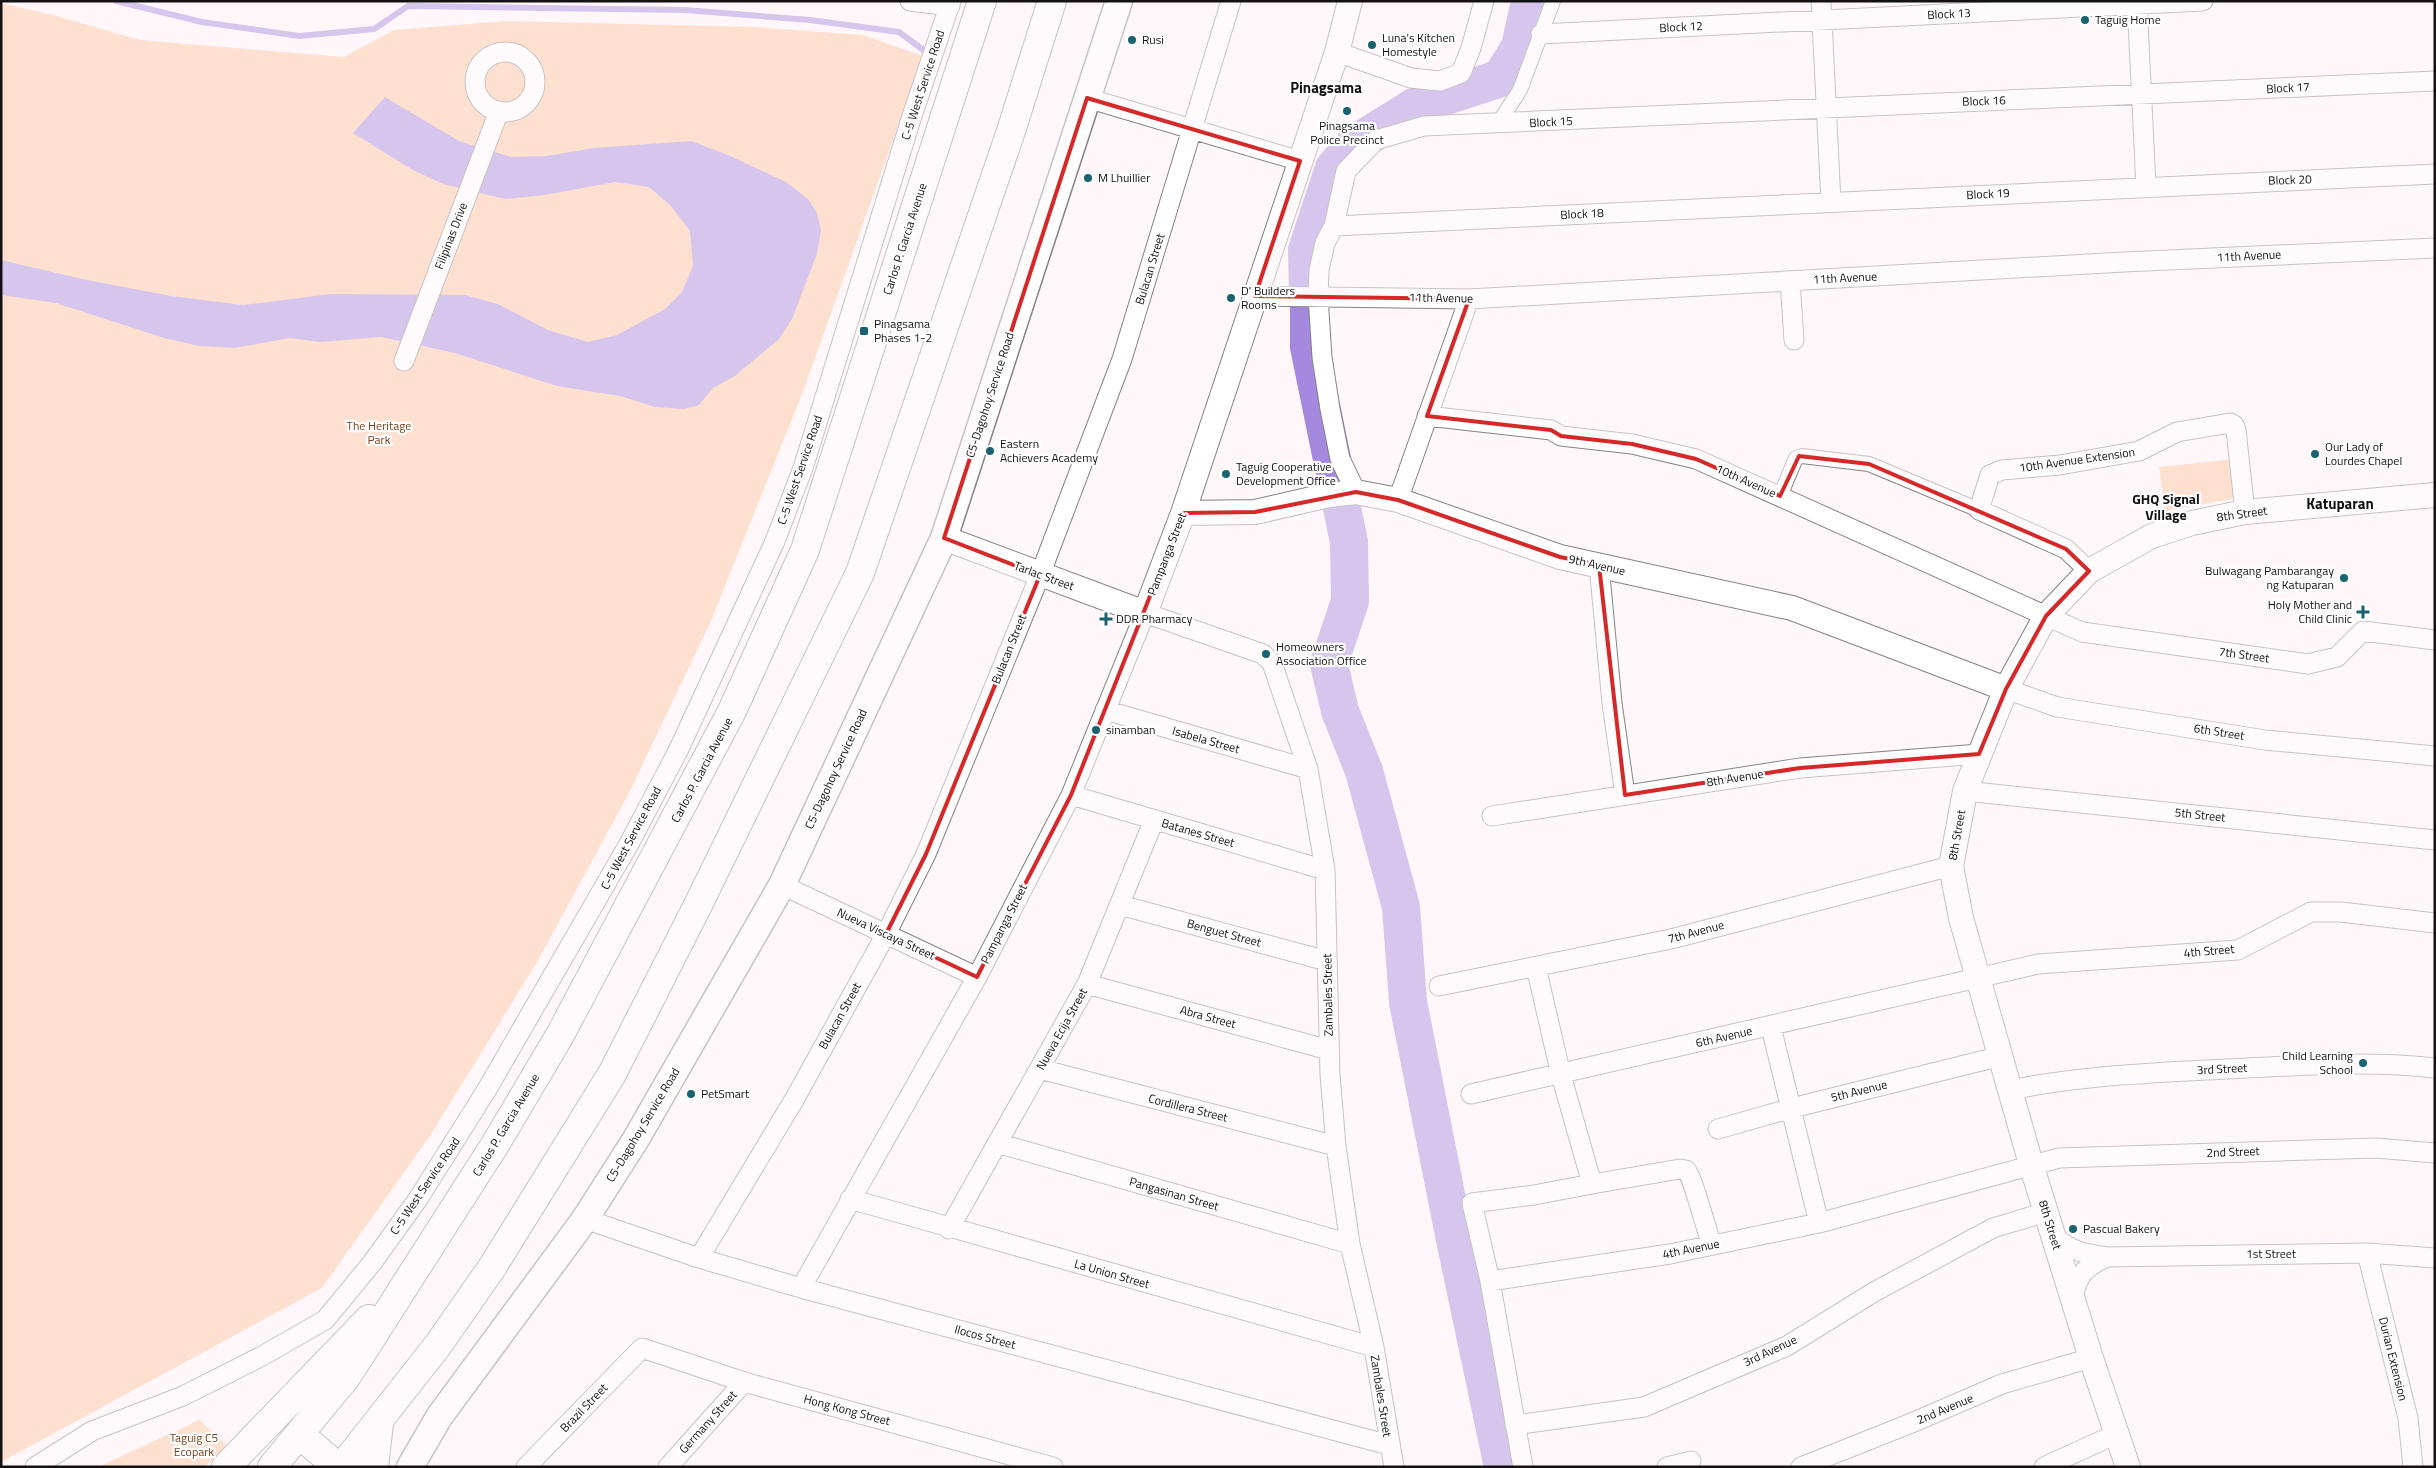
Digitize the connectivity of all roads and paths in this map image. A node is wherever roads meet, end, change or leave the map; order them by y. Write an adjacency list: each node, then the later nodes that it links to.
1 (910, 1): 12 (street)
2 (982, 1): 100 (main road, Carlos P. Garcia Avenue)
3 (1052, 1): 108 (main road)
4 (1119, 1): 18 (main road, C5-Dagohoy Service Road)
5 (1231, 1): 22 (street, Bulacan Street)
6 (1350, 1): 15 (street, Pampanga Street)
7 (1484, 1): 15 (street)
8 (1553, 1): 14 (street)
9 (1820, 1): 13 (street)
10 (2203, 1): 11 (street, Block 13)
11 (2137, 3): 13 (street, Block 13); 17 (street)
12 (950, 4): 115 (street, C-5 West Service Road)
13 (1821, 20): 14 (street, Block 12); 19 (street)
14 (1541, 34): 21 (street)
15 (1337, 52): 23 (street, Pampanga Street)
16 (2435, 81): 17 (street, Block 17)
17 (2142, 95): 19 (street, Block 16); 25 (street)
18 (1087, 98): 22 (street); 43 (main road, C5-Dagohoy Service Road)
19 (1826, 108): 21 (street, Block 15); 26 (street)
20 (497, 116): 34 (street, Filipinas Drive)
21 (1497, 125): 27 (street, Block 15)
22 (1193, 130): 23 (street); 46 (street, Bulacan Street)
23 (1300, 162): 30 (street, Pampanga Street)
24 (2435, 174): 25 (street, Block 20)
25 (2146, 187): 26 (street, Block 19)
26 (1831, 202): 27 (street, Block 18)
27 (1334, 226): 31 (street, Block 15)
28 (2435, 248): 29 (street, 11th Avenue)
29 (1790, 281): 32 (street, 11th Avenue); 33 (street)
30 (1255, 296): 31 (street, 11th Avenue); 42 (street, Pampanga Street)
31 (1318, 296): 32 (street, 11th Avenue); 36 (street, Block 15)
32 (1470, 299): 35 (street)
33 (1794, 340)
34 (404, 361)
35 (1427, 416): 38 (street, 10th Avenue); 39 (street)
36 (1344, 493): 39 (street, 9th Avenue); 42 (street, 9th Avenue)
37 (2435, 495): 41 (street, 8th Street)
38 (1780, 496): 40 (street); 48 (street, 10th Avenue)
39 (1398, 500): 44 (street, 9th Avenue)
40 (1980, 510): 41 (street, 10th Avenue Extension); 45 (street)
41 (2245, 512): 45 (street, 8th Street)
42 (1183, 513): 47 (street, Pampanga Street)
43 (944, 538): 46 (street, Tarlac Street); 63 (main road, C5-Dagohoy Service Road)
44 (1599, 566): 50 (street, 9th Avenue); 57 (street)
45 (2089, 571): 48 (street, 8th Street)
46 (1040, 575): 47 (street, Tarlac Street); 66 (street, Bulacan Street)
47 (1145, 613): 51 (street, Pampanga Street); 54 (street, Zambales Street)
48 (2046, 616): 49 (street, 7th Street); 50 (street, 8th Street)
49 (2435, 640)
50 (2006, 689): 52 (street, 8th Street); 53 (street, 6th Street)
51 (1105, 710): 54 (street, Isabela Street); 56 (street, Pampanga Street)
52 (1980, 754): 55 (street, 8th Street); 57 (street, 8th Avenue)
53 (2435, 756)
54 (1308, 770): 62 (street, Zambales Street)
55 (1965, 791): 60 (street, 5th Street); 61 (street, 8th Street)
56 (1071, 795): 59 (street, Batanes Street); 69 (street, Pampanga Street)
57 (1625, 795): 58 (street, 8th Avenue)
58 (1492, 816)
59 (1154, 820): 62 (street, Batanes Street); 64 (street, Nueva Ecija Street)
60 (2435, 840)
61 (1951, 866): 68 (street, 7th Avenue); 70 (street, 8th Street)
62 (1325, 870): 67 (street, Zambales Street)
63 (789, 888): 66 (street, Nueva Viscaya Street); 90 (main road, C5-Dagohoy Service Road)
64 (1120, 905): 67 (street, Benguet Street); 71 (street, Nueva Ecija Street)
65 (2435, 922): 70 (street, 4th Street)
66 (886, 934): 69 (street, Nueva Viscaya Street); 98 (street, Bulacan Street)
67 (1327, 961): 74 (street, Zambales Street)
68 (1536, 967): 72 (street, 7th Avenue); 78 (street)
69 (977, 977): 88 (street, Pampanga Street)
70 (1977, 977): 73 (street, 6th Avenue); 75 (street, 8th Street)
71 (1087, 984): 74 (street, Abra Street); 77 (street, Nueva Ecija Street)
72 (1439, 986)
73 (1771, 1027): 78 (street, 6th Avenue); 81 (street)
74 (1329, 1050): 84 (street, Zambales Street)
75 (2000, 1056): 79 (street, 8th Street); 81 (street, 5th Avenue)
76 (2435, 1068): 79 (street, 3rd Street)
77 (1040, 1069): 83 (street, Nueva Ecija Street); 84 (street, Cordillera Street)
78 (1561, 1075): 80 (street, 6th Avenue); 87 (street)
79 (2011, 1090): 86 (street, 8th Street)
80 (1471, 1094)
81 (1792, 1108): 82 (street, 5th Avenue); 91 (street)
82 (1718, 1130)
83 (997, 1143): 92 (street, Nueva Ecija Street); 94 (street, Pangasinan Street)
84 (1336, 1146): 94 (street, Zambales Street)
85 (2435, 1154): 86 (street, 2nd Street)
86 (2031, 1164): 89 (street, 8th Street); 91 (street, 4th Avenue)
87 (1592, 1184): 95 (street); 101 (street)
88 (850, 1199): 92 (street, La Union Street); 102 (street, Pampanga Street)
89 (2046, 1212): 93 (street, 8th Street); 109 (street, 3rd Avenue)
90 (585, 1219): 98 (street, Ilocos Street); 121 (main road, C5-Dagohoy Service Road)
91 (1819, 1222): 95 (street, 4th Avenue)
92 (949, 1229): 104 (street, La Union Street)
93 (2054, 1236): 97 (street, 1st Street); 103 (street, 8th Street)
94 (1350, 1244): 104 (street, Zambales Street)
95 (1712, 1245): 101 (street, 4th Avenue)
96 (2367, 1253): 97 (street, 1st Street); 99 (street, 1st Street); 130 (street, Durian Extension)
97 (2107, 1257): 103 (street, 1st Street)
98 (699, 1258): 102 (street, Ilocos Street)
99 (2435, 1258)
100 (418, 1266): 110 (main road, Carlos P. Garcia Avenue); 116 (main road)
101 (1490, 1281): 109 (street)
102 (801, 1288): 112 (street, Ilocos Street)
103 (2073, 1296): 106 (street, 8th Street)
104 (1374, 1347): 112 (street, Zambales Street)
105 (642, 1348): 107 (street, Hong Kong Street); 122 (street, Brazil Street)
106 (2091, 1358): 111 (street, 8th Street); 127 (street, 2nd Avenue)
107 (744, 1382): 114 (street, Germany Street); 123 (street, Hong Kong Street)
108 (378, 1423): 119 (main road); 120 (main road)
109 (1515, 1425): 125 (street)
110 (299, 1434): 117 (main road, Carlos P. Garcia Avenue); 118 (main road)
111 (2116, 1434): 128 (street); 129 (street, 8th Street)
112 (1389, 1445): 124 (street, Zambales Street)
113 (1691, 1461): 126 (street)
114 (676, 1465)
115 (36, 1467)
116 (226, 1467)
117 (272, 1467)
118 (338, 1467)
119 (342, 1467)
120 (374, 1467)
121 (410, 1467)
122 (526, 1467)
123 (1053, 1467)
124 (1394, 1467)
125 (1522, 1467)
126 (1667, 1467)
127 (1801, 1467)
128 (2044, 1467)
129 (2128, 1467)
130 (2412, 1467)

